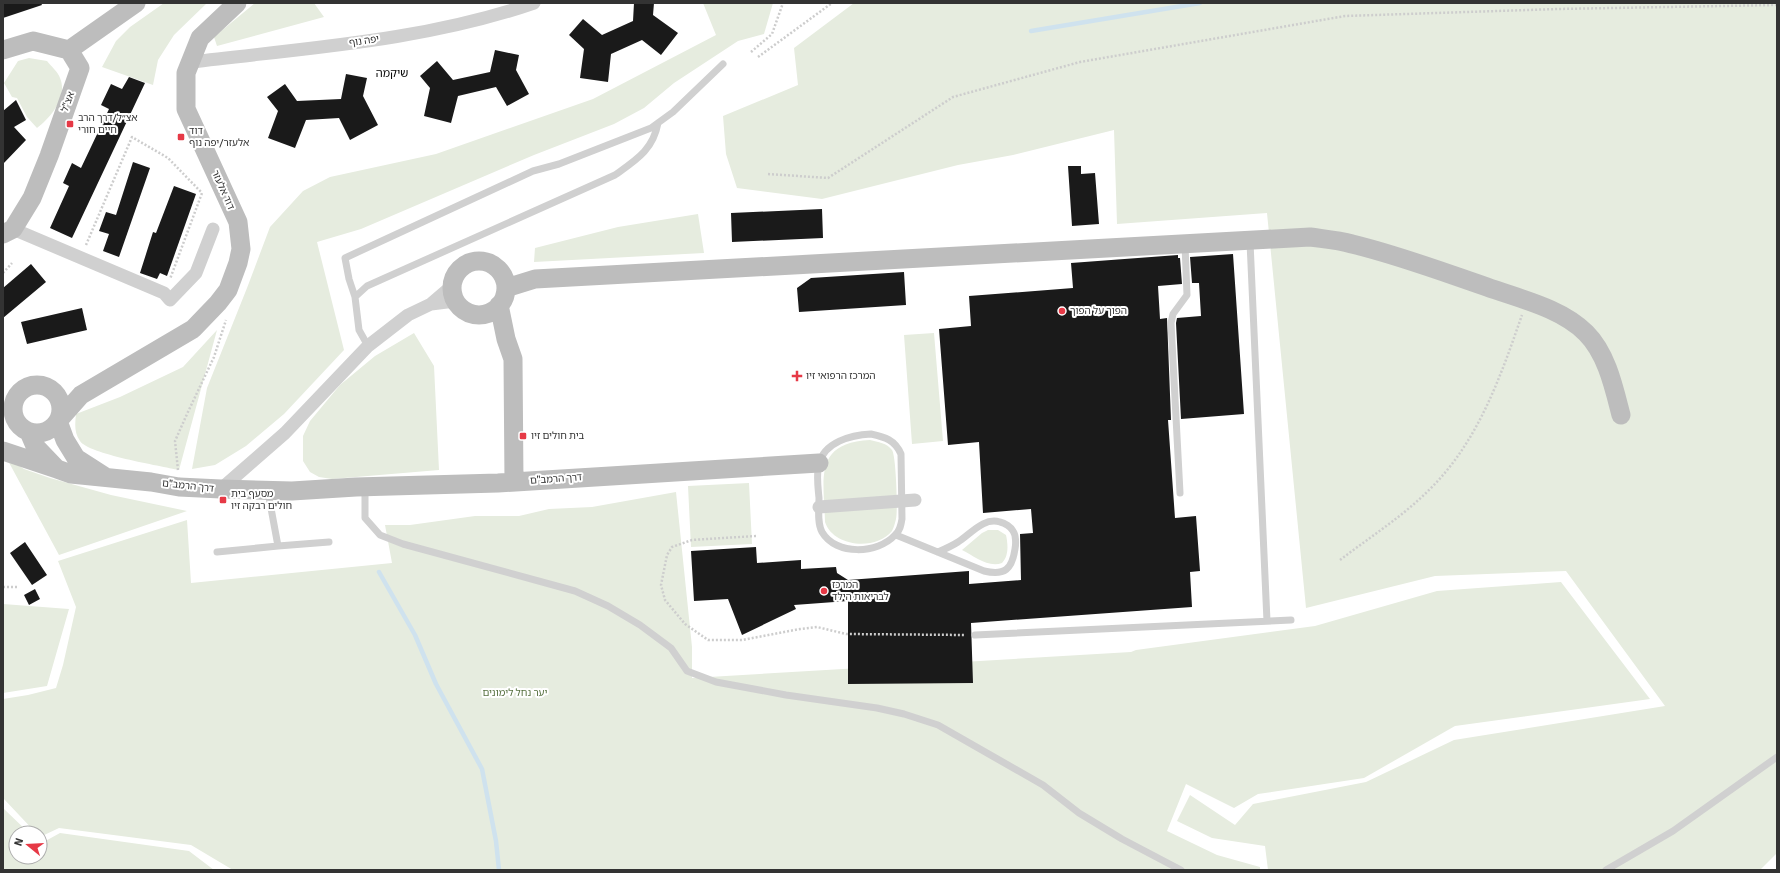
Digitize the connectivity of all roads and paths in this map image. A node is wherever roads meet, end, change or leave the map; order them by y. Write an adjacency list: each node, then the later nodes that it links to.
1 (136, 3): 8 (street)
2 (237, 3): 11 (street, דוד אלעזר)
3 (534, 3): 11 (street, יפה נוף)
4 (783, 3): 9 (path)
5 (832, 3): 10 (path)
6 (1777, 5): 14 (path)
7 (3, 50): 8 (street)
8 (69, 50): 16 (street, אצ"ל)
9 (750, 52)
10 (758, 57)
11 (191, 62): 24 (street, דוד אלעזר)
12 (723, 64): 13 (lane)
13 (658, 123): 28 (lane); 28 (lane)
14 (768, 174)
15 (213, 229): 25 (street)
16 (8, 232): 19 (street)
17 (1250, 240): 18 (street); 29 (street); 62 (lane)
18 (1184, 244): 23 (street); 48 (lane)
19 (80, 258): 25 (street); 25 (path)
20 (12, 263): 22 (path)
21 (500, 271): 23 (street); 26 (street); 27 (street)
22 (3, 273)
23 (535, 279): 27 (street)
24 (228, 290): 33 (street, דוד אלעזר); 44 (path)
25 (164, 293)
26 (454, 294): 30 (street); 32 (street)
27 (502, 297): 30 (street); 31 (street)
28 (355, 298): 32 (lane)
29 (1526, 301): 36 (street); 58 (path)
30 (481, 314): 31 (street)
31 (506, 339): 43 (street)
32 (368, 346): 46 (street)
33 (146, 358): 34 (street, דוד אלעזר); 37 (street, דוד אלעזר)
34 (49, 387): 35 (street); 37 (street)
35 (9, 401): 38 (street)
36 (1621, 416)
37 (58, 421): 38 (street); 42 (street, דרך הרמב"ם)
38 (18, 429): 41 (street)
39 (3, 451): 41 (street, דרך הרמב"ם)
40 (819, 463): 43 (street, דרך הרמב"ם); 50 (lane); 51 (lane)
41 (56, 469): 42 (street, דרך הרמב"ם)
42 (109, 479): 44 (street, דרך הרמב"ם)
43 (506, 482): 45 (street, דרך הרמב"ם)
44 (179, 486): 46 (street, דרך הרמב"ם)
45 (360, 487): 47 (street, דרך הרמב"ם); 65 (lane)
46 (221, 489): 47 (street, דרך הרמב"ם)
47 (268, 490): 55 (lane)
48 (1180, 494)
49 (915, 500): 50 (street)
50 (902, 501): 51 (street); 52 (lane)
51 (819, 507): 52 (lane)
52 (896, 535): 57 (lane)
53 (756, 536): 63 (path)
54 (329, 542): 55 (lane)
55 (278, 546): 56 (lane)
56 (217, 552)
57 (938, 552): 57 (lane)
58 (1340, 560)
59 (3, 587): 60 (path)
60 (17, 587)
61 (1291, 620): 62 (lane)
62 (1268, 621): 63 (lane)
63 (975, 635)
64 (1777, 757): 66 (lane)
65 (1181, 870)
66 (1606, 870)

